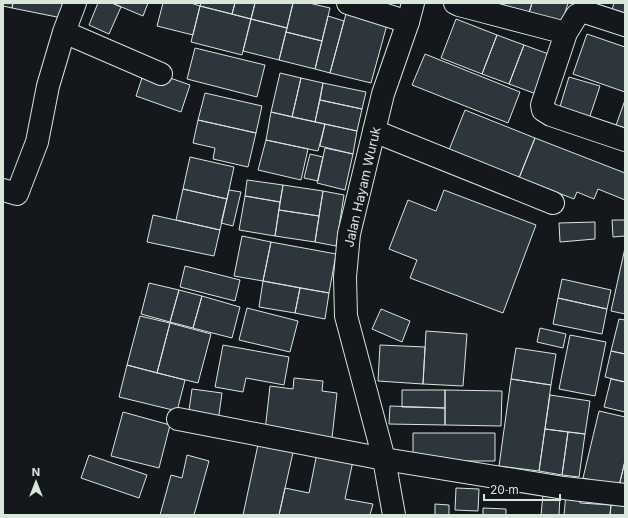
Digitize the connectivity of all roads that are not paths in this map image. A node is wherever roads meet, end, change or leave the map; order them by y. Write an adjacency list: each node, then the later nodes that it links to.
1 (75, 3): 6 (street)
2 (348, 3): 4 (street)
3 (455, 3): 7 (street)
4 (410, 12): 9 (street, Jalan Hayam Wuruk)
5 (625, 25): 7 (street)
6 (64, 32): 8 (street); 11 (street)
7 (566, 33): 10 (street)
8 (161, 74)
9 (374, 131): 12 (street); 14 (street, Jalan Hayam Wuruk)
10 (625, 140)
11 (3, 190)
12 (553, 203)
13 (178, 419): 14 (street)
14 (384, 459): 15 (street); 16 (street, Jalan Hayam Wuruk)
15 (625, 495)
16 (394, 515)

